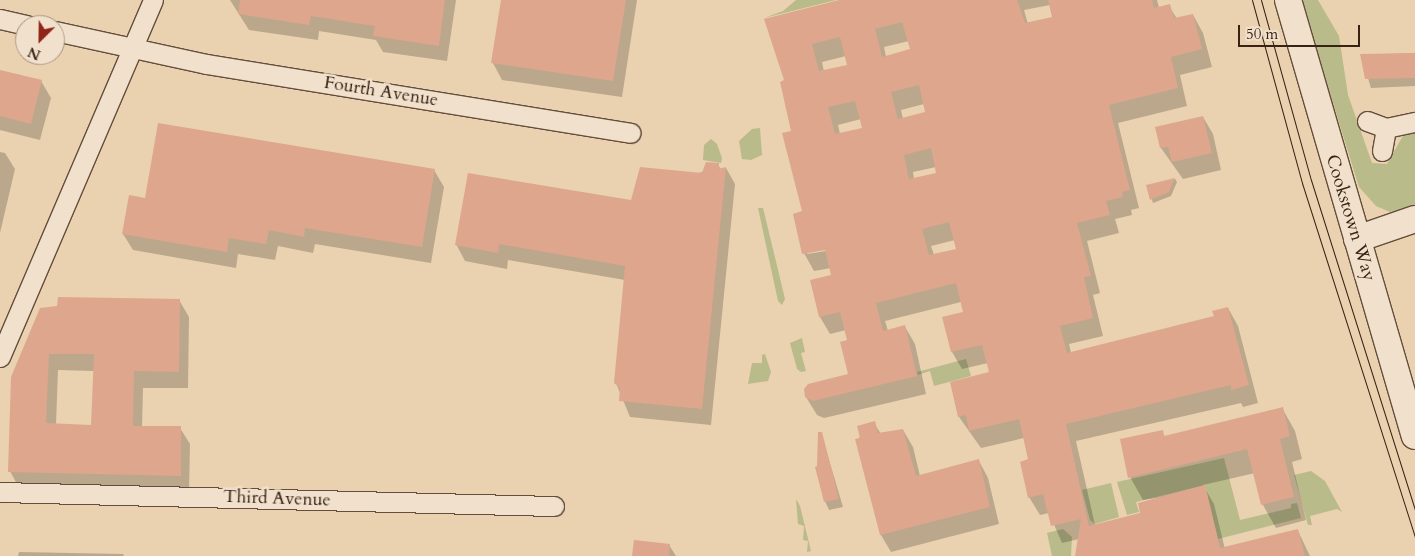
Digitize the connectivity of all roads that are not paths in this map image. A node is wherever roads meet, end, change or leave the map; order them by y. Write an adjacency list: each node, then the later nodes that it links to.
1 (153, 0): 6 (street)
2 (1288, 0): 13 (street, Cookstown Way)
3 (0, 19): 4 (street)
4 (15, 22)
5 (65, 33): 6 (street, Fourth Avenue)
6 (133, 49): 10 (street, Fourth Avenue); 14 (street)
7 (1367, 121): 9 (street)
8 (1415, 122): 9 (street)
9 (1386, 128): 11 (street)
10 (630, 133)
11 (1382, 151)
12 (1415, 219): 13 (street)
13 (1357, 239): 15 (street, Cookstown Way)
14 (0, 357)
15 (1415, 436)
16 (0, 492): 17 (street, Third Avenue)
17 (554, 506)

